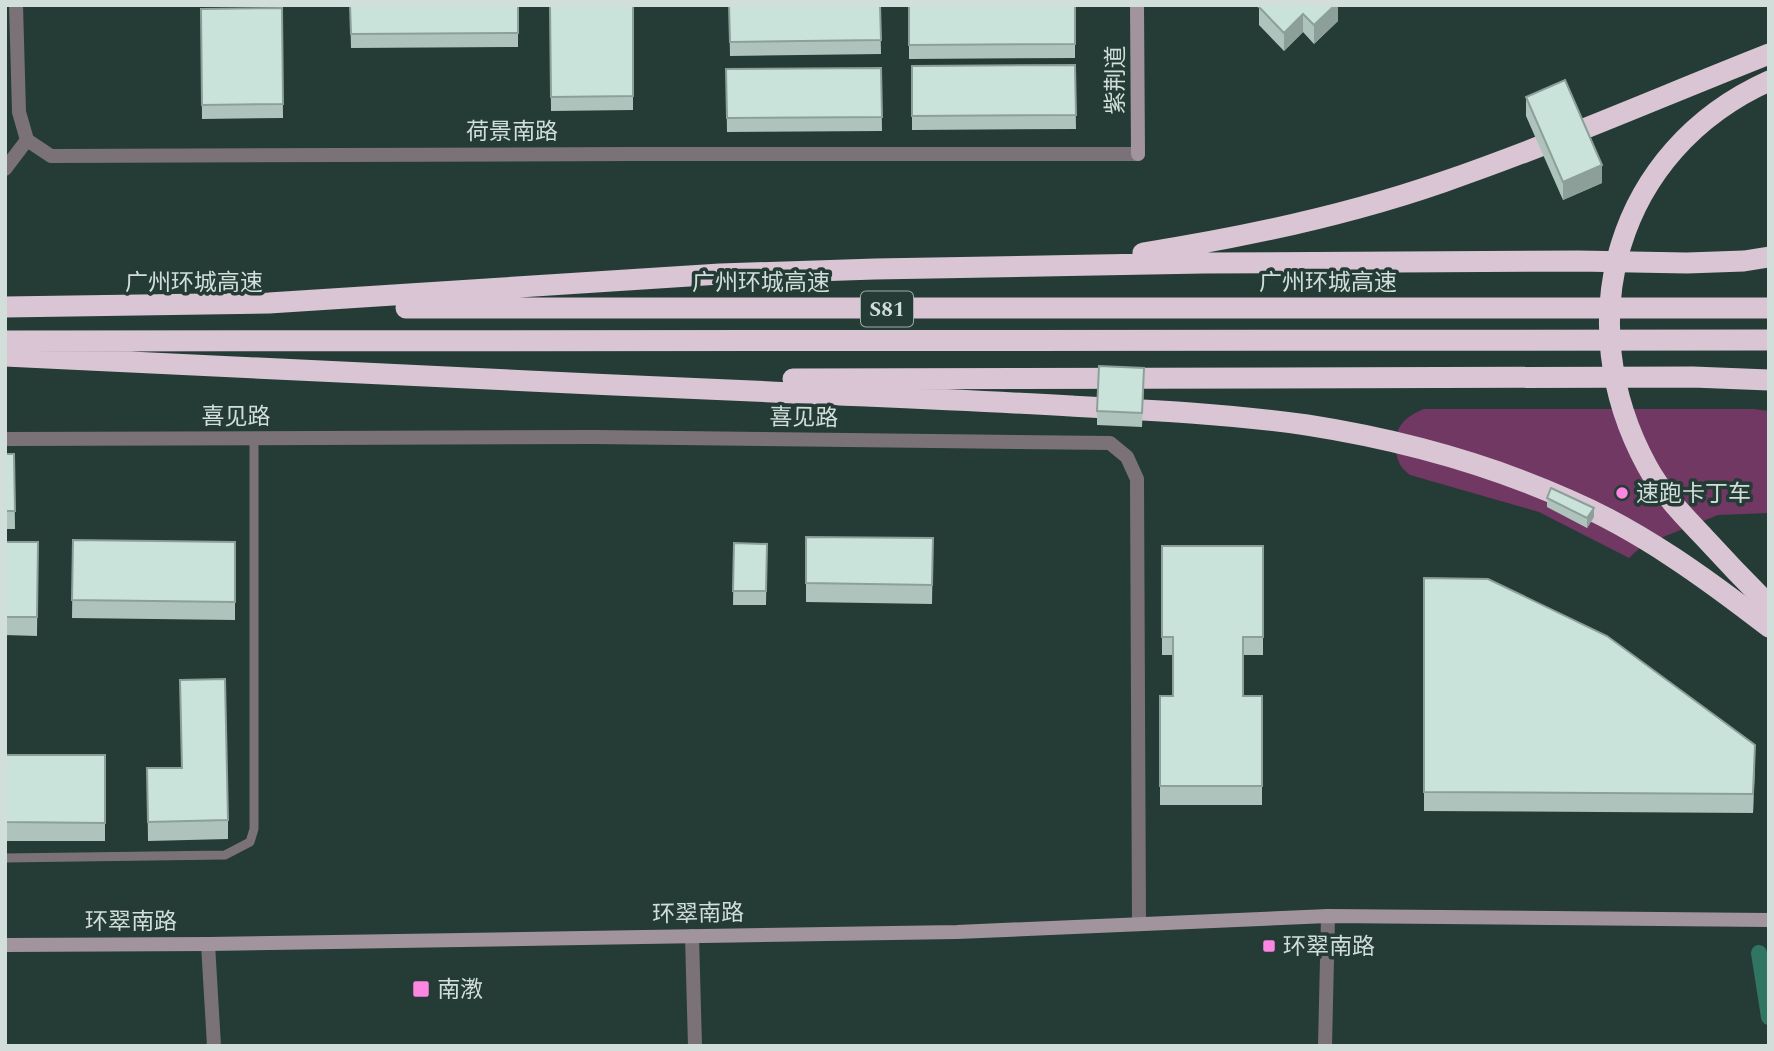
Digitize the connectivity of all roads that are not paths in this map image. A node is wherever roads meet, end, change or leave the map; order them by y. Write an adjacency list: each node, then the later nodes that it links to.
1 (16, 5): 5 (street)
2 (1137, 5): 6 (street, 紫荆道)
3 (1769, 54): 9 (highway)
4 (1769, 81): 19 (highway, bridge)
5 (27, 140): 6 (street, 荷景南路); 7 (street)
6 (1138, 155)
7 (5, 169)
8 (1769, 257): 9 (highway)
9 (1009, 266): 10 (highway)
10 (5, 308): 11 (highway, 广州环城高速 / S81)
11 (1769, 308)
12 (1769, 340): 13 (highway, S81)
13 (5, 341)
14 (5, 356): 15 (highway)
15 (486, 379): 16 (highway); 20 (highway)
16 (1769, 380)
17 (254, 438): 18 (street, 喜见路); 21 (lane); 24 (street, 喜见路)
18 (5, 439)
19 (1769, 605)
20 (1769, 627)
21 (5, 858)
22 (1328, 916): 23 (street, 环翠南路); 24 (street, 环翠南路); 30 (street)
23 (1769, 920)
24 (1139, 924): 25 (street, 环翠南路)
25 (692, 936): 26 (street, 环翠南路); 29 (street)
26 (208, 944): 27 (street, 环翠南路); 28 (street)
27 (5, 945)
28 (214, 1046)
29 (695, 1046)
30 (1325, 1046)

